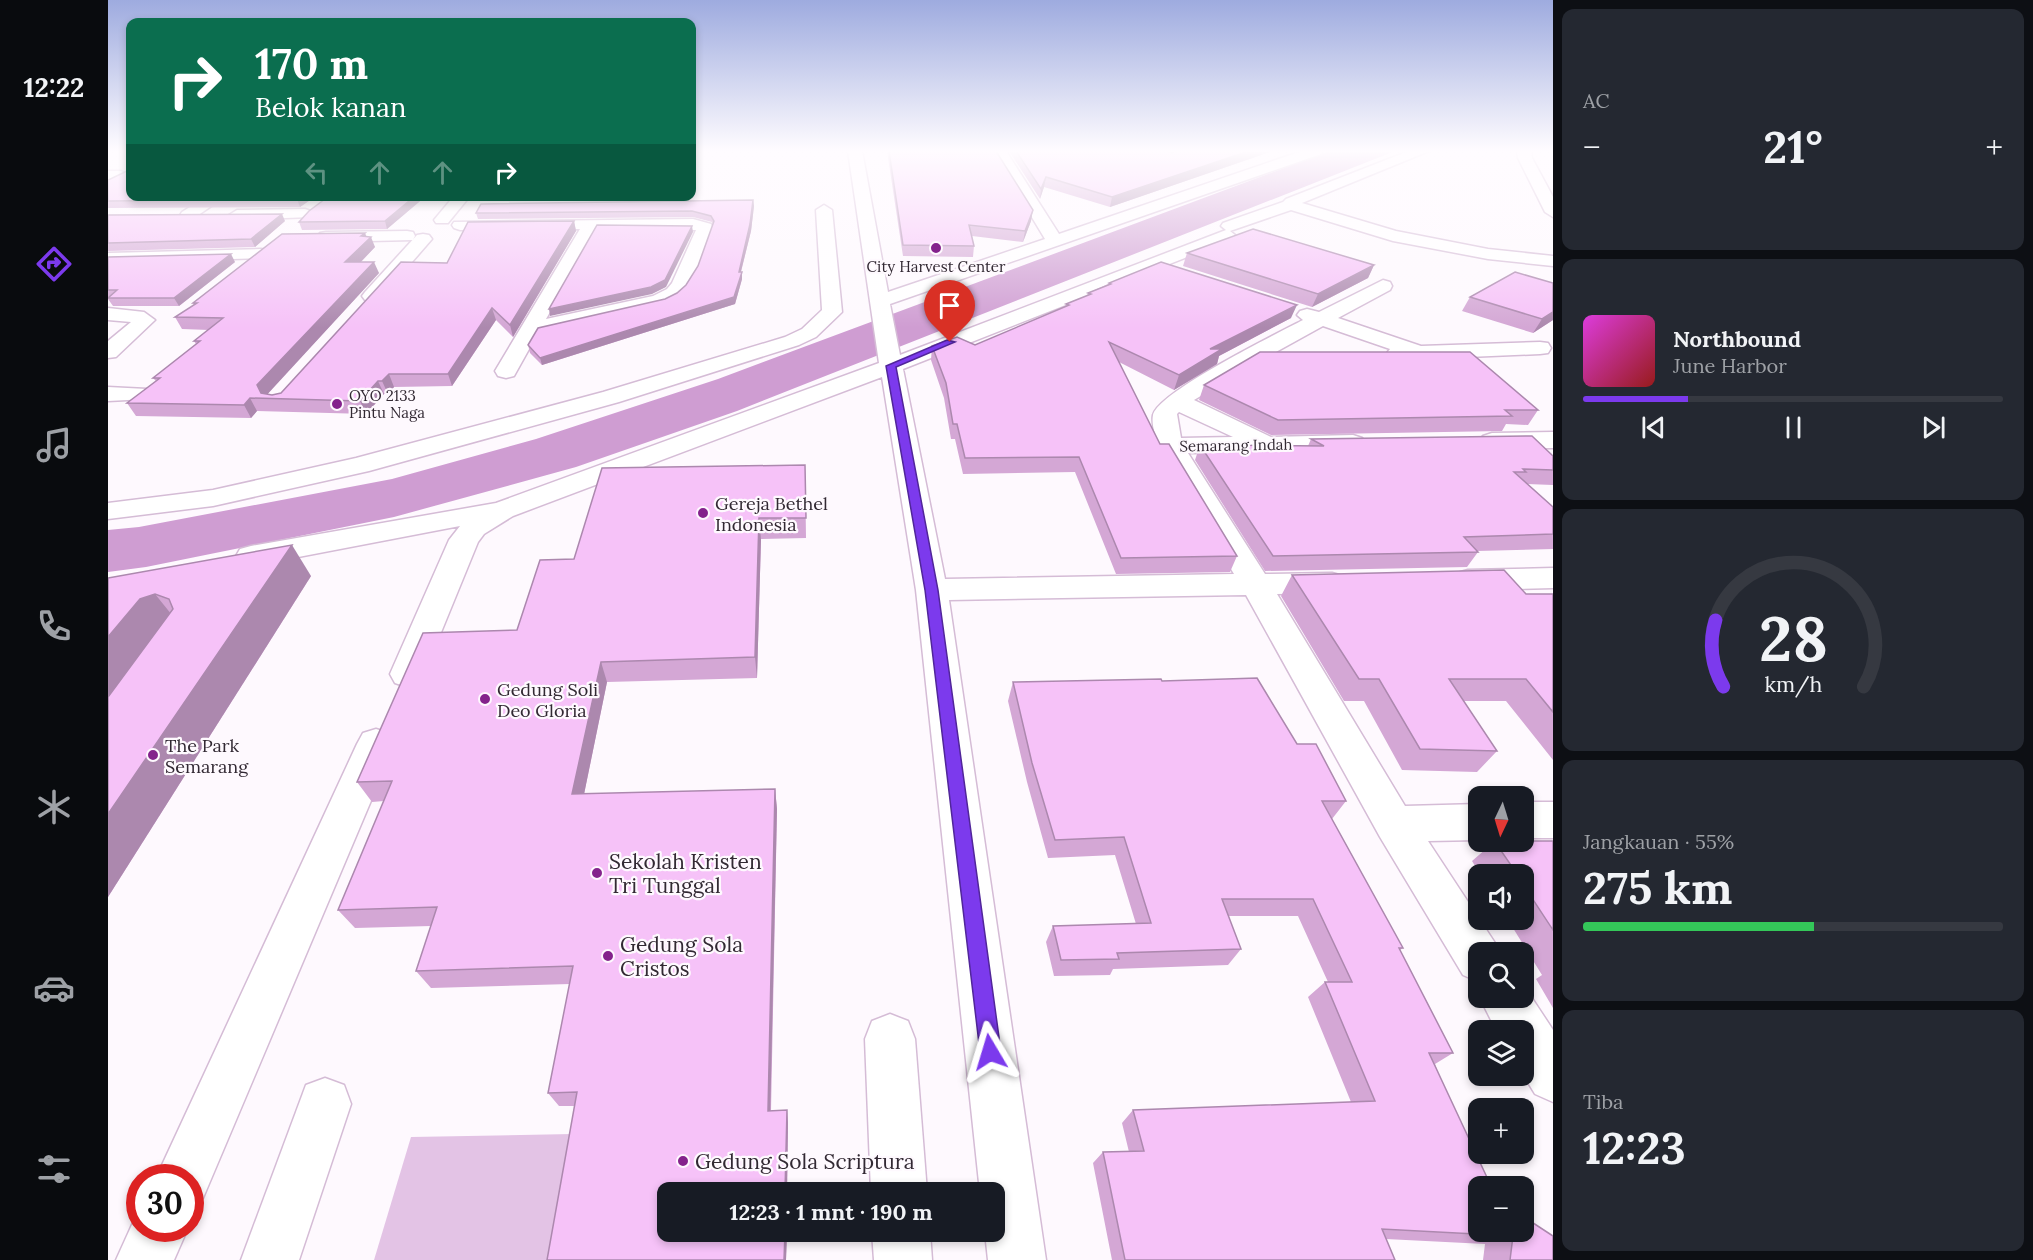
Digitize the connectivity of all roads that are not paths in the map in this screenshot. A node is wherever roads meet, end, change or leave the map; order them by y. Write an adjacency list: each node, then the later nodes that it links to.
1 (192, 210): 10 (street)
2 (311, 210): 10 (street)
3 (454, 210): 11 (street)
4 (824, 210): 47 (street)
5 (865, 210): 25 (street)
6 (1035, 210): 15 (street)
7 (1147, 210): 15 (street)
8 (1278, 210): 19 (street)
9 (1310, 210): 18 (street)
10 (305, 214): 14 (street)
11 (443, 228): 12 (street); 12 (street); 13 (street)
12 (586, 231): 29 (street); 29 (street)
13 (414, 234): 14 (street); 24 (street)
14 (284, 239): 16 (street); 20 (street)
15 (1055, 242): 25 (street)
16 (146, 257): 17 (street); 22 (street)
17 (108, 258)
18 (1553, 261)
19 (1151, 264): 21 (street); 36 (street)
20 (234, 275)
21 (1185, 275)
22 (117, 276)
23 (1383, 286): 28 (street)
24 (362, 307)
25 (881, 307): 36 (street)
26 (1287, 308): 28 (street)
27 (108, 314): 31 (street)
28 (1321, 320): 32 (street); 35 (street)
29 (530, 329): 37 (street)
30 (1549, 350): 32 (street)
31 (108, 352)
32 (1419, 352): 33 (street)
33 (1362, 354)
34 (1293, 357): 35 (street)
35 (1248, 358): 40 (street)
36 (890, 361): 46 (street); 53 (street)
37 (506, 371)
38 (108, 394): 39 (street)
39 (139, 394)
40 (1176, 401): 44 (street); 45 (street)
41 (1553, 440): 42 (street)
42 (1470, 441)
43 (1375, 442): 44 (street, Semarang Indah)
44 (1269, 444): 45 (street, Semarang Indah)
45 (1171, 446): 52 (street)
46 (503, 510): 48 (street); 63 (street)
47 (108, 511)
48 (221, 562)
49 (1553, 578): 50 (street)
50 (1434, 581)
51 (1363, 582): 52 (street)
52 (1256, 585): 53 (street); 57 (street)
53 (932, 590): 70 (street)
54 (1534, 820): 55 (street)
55 (1553, 820)
56 (1468, 822): 57 (street)
57 (1394, 824): 58 (street)
58 (1469, 942)
59 (1510, 1008): 61 (street)
60 (890, 1039): 64 (street)
61 (1553, 1076)
62 (325, 1104): 68 (street)
63 (189, 1164)
64 (898, 1182)
65 (153, 1242): 67 (street)
66 (902, 1242): 69 (street)
67 (145, 1260)
68 (270, 1260)
69 (903, 1260)
70 (1017, 1260)

